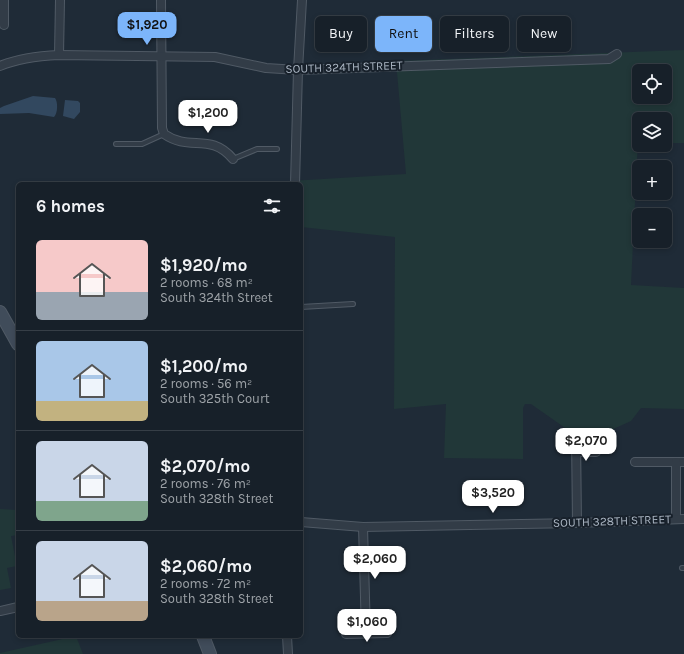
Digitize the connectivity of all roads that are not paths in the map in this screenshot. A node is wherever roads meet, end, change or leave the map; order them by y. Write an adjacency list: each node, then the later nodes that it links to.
1 (4, 0): 5 (street)
2 (60, 0): 7 (street)
3 (161, 0): 8 (street)
4 (302, 0): 10 (street)
5 (4, 25)
6 (617, 54): 10 (street, SOUTH 324TH STREET)
7 (59, 55): 8 (street, SOUTH 324TH STREET); 9 (street, SOUTH 324TH STREET)
8 (162, 57): 10 (street, SOUTH 324TH STREET); 11 (street)
9 (0, 66)
10 (298, 70): 15 (street)
11 (164, 134): 12 (lane); 14 (street)
12 (116, 144)
13 (277, 149): 14 (lane)
14 (233, 159)
15 (295, 182)
16 (353, 304): 17 (lane)
17 (303, 307)
18 (0, 312): 19 (street)
19 (16, 340)
20 (576, 436): 21 (street)
21 (576, 452): 22 (street); 27 (street)
22 (596, 452)
23 (635, 462): 24 (street)
24 (680, 462): 25 (street)
25 (680, 519): 27 (street, SOUTH 328TH STREET)
26 (303, 522): 28 (street, SOUTH 328TH STREET)
27 (577, 523): 28 (street, SOUTH 328TH STREET)
28 (363, 527): 31 (street)
29 (16, 607): 30 (street)
30 (0, 611)
31 (366, 633): 32 (street); 33 (street)
32 (387, 633)
33 (346, 634)
34 (204, 638): 36 (street)
35 (287, 638): 37 (street)
36 (210, 654)
37 (288, 654)

